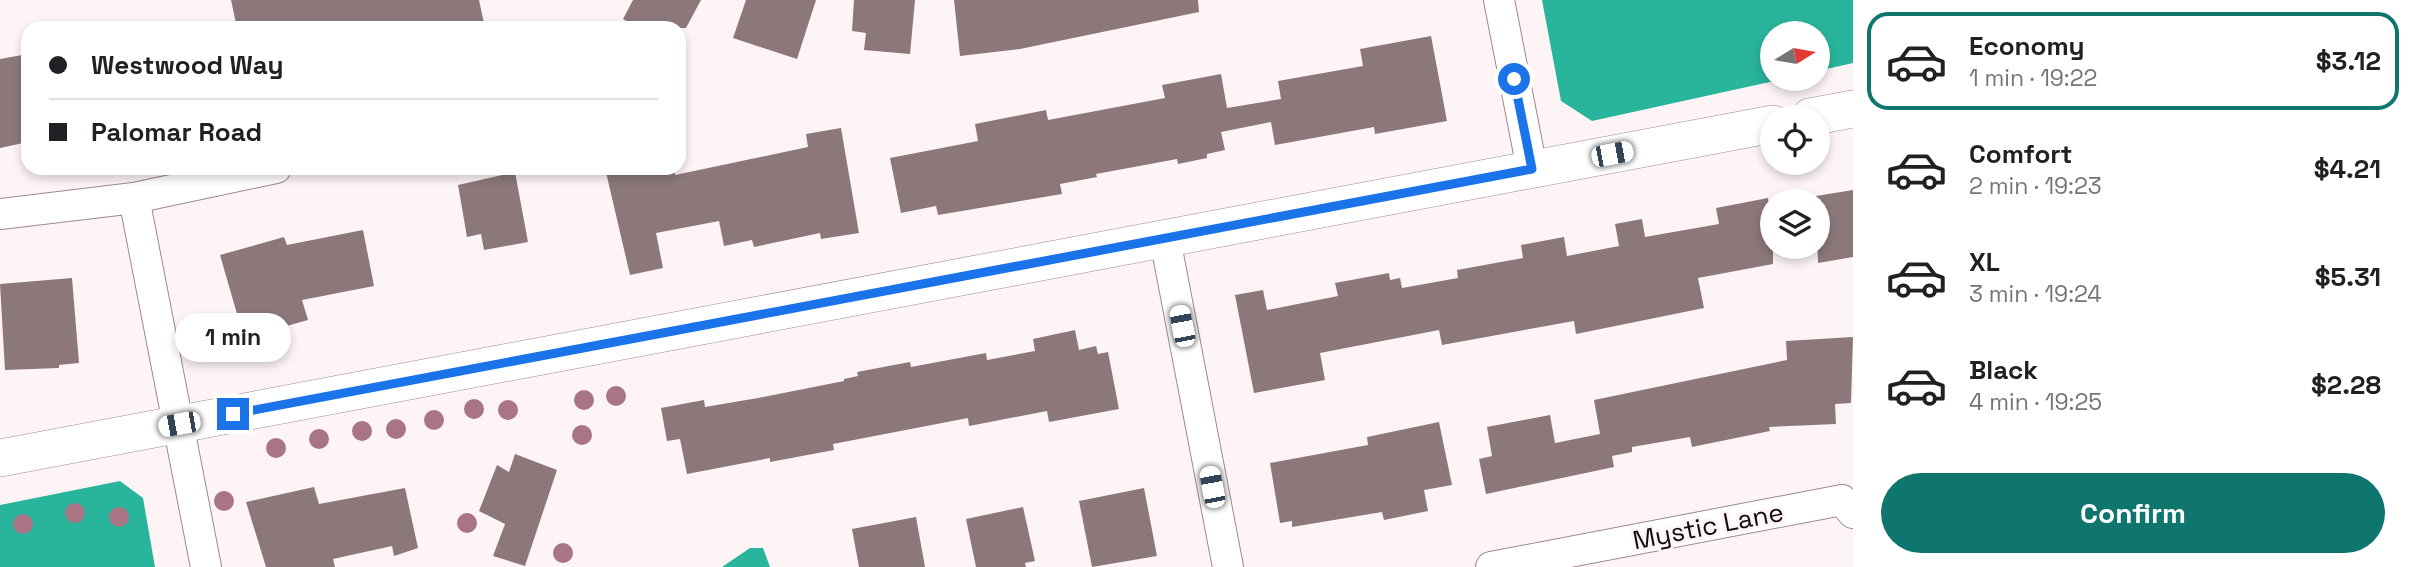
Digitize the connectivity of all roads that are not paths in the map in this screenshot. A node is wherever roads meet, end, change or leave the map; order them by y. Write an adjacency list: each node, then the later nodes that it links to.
1 (1499, 0): 5 (street)
2 (1853, 109): 3 (street)
3 (1830, 113)
4 (1760, 126): 5 (street)
5 (1532, 169): 9 (street)
6 (243, 175): 7 (street)
7 (134, 198): 8 (street); 10 (street)
8 (0, 214)
9 (1165, 239): 10 (street); 14 (street)
10 (179, 424): 11 (street); 13 (street)
11 (0, 458)
12 (1847, 506): 15 (street, Mystic Lane)
13 (206, 567)
14 (1227, 567)
15 (1491, 567)

